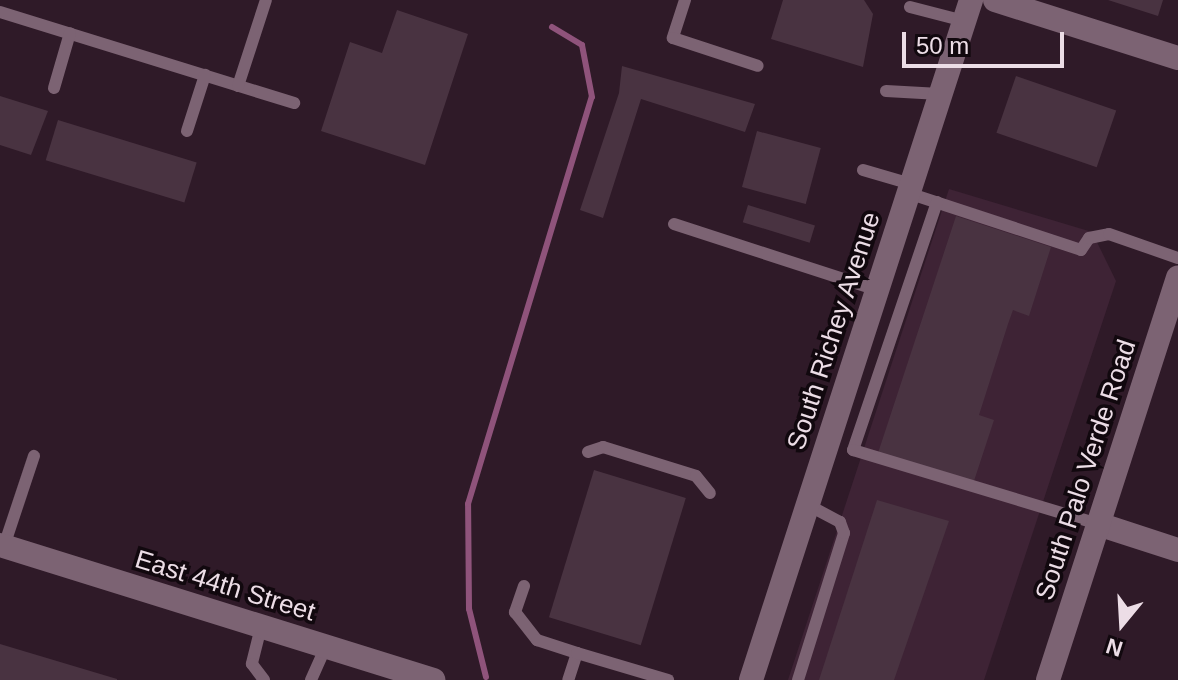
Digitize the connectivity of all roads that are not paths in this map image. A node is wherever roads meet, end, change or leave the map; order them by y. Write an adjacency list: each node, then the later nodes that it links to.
1 (266, 0): 11 (lane)
2 (685, 0): 9 (lane)
3 (995, 0): 8 (street)
4 (910, 7): 5 (lane)
5 (968, 10): 14 (street, South Richey Avenue)
6 (0, 12): 7 (lane)
7 (70, 33): 10 (lane); 12 (lane)
8 (1178, 58)
9 (758, 66)
10 (205, 75): 11 (lane); 16 (lane)
11 (238, 86): 15 (lane)
12 (54, 88)
13 (886, 91): 14 (lane)
14 (940, 94): 18 (street, South Richey Avenue)
15 (294, 103)
16 (187, 131)
17 (863, 170): 18 (lane)
18 (910, 188): 19 (lane); 23 (street, South Richey Avenue)
19 (937, 202): 21 (lane); 28 (lane)
20 (674, 224): 23 (lane)
21 (1178, 258)
22 (1178, 277): 28 (street, South Palo Verde Road)
23 (877, 290): 27 (street, South Richey Avenue)
24 (588, 452): 26 (lane)
25 (34, 456): 29 (lane)
26 (710, 493)
27 (808, 505): 40 (street, South Richey Avenue); 41 (lane)
28 (1098, 524): 30 (street); 42 (street, South Palo Verde Road)
29 (2, 546): 32 (street, East 44th Street)
30 (1178, 550)
31 (524, 586): 34 (lane)
32 (261, 627): 33 (street, East 44th Street); 35 (lane)
33 (326, 647): 36 (lane); 37 (street, East 44th Street)
34 (577, 653): 38 (lane); 39 (lane)
35 (264, 680)
36 (311, 680)
37 (433, 680)
38 (568, 680)
39 (668, 680)
40 (751, 680)
41 (798, 680)
42 (1048, 680)

